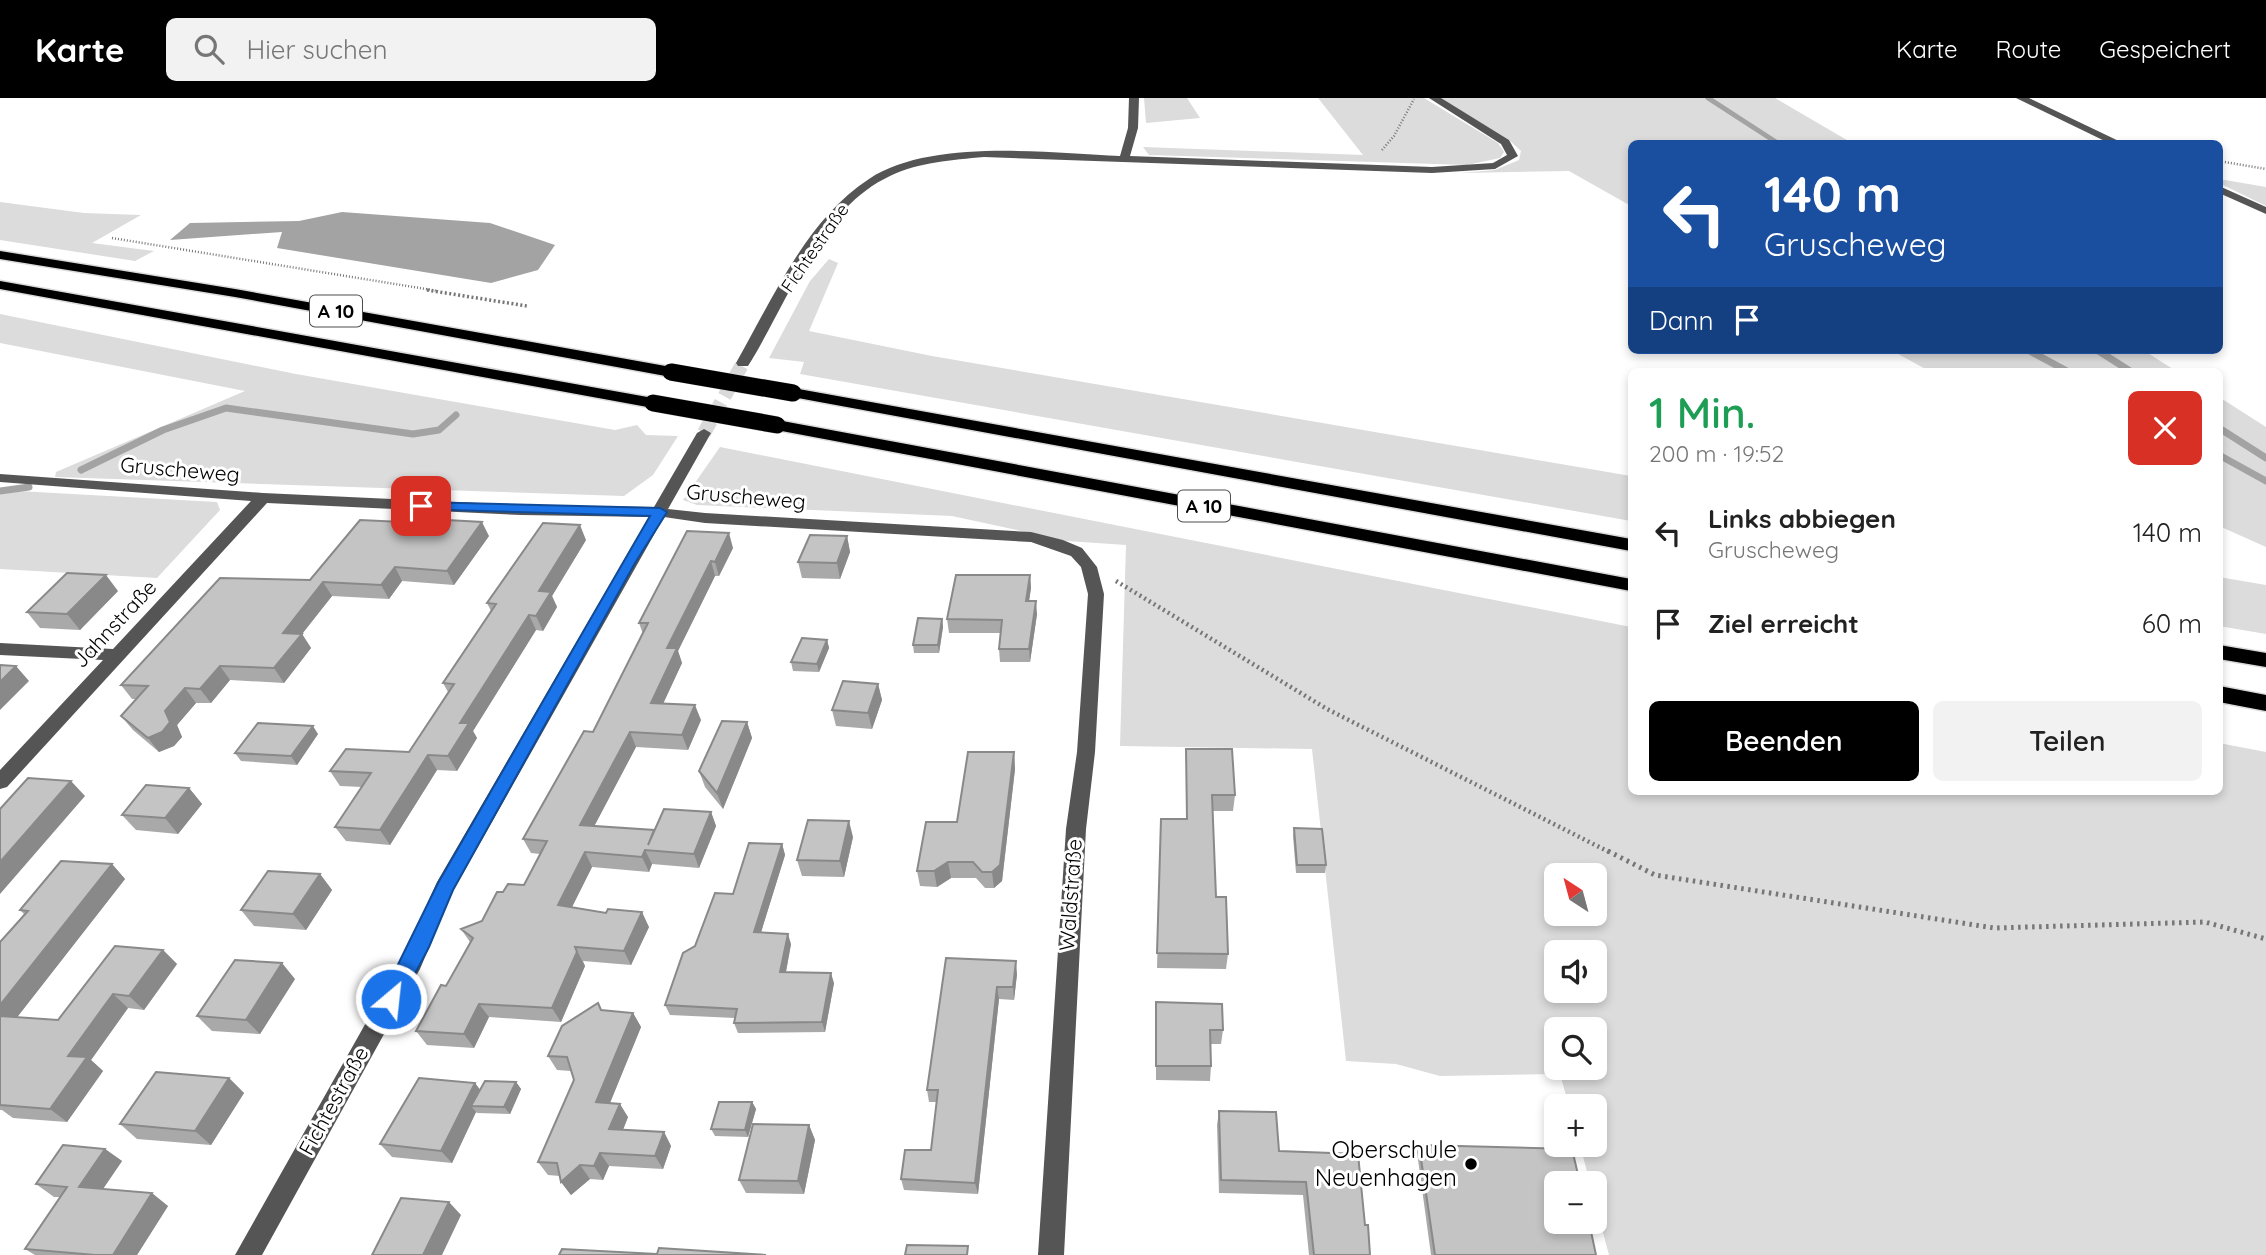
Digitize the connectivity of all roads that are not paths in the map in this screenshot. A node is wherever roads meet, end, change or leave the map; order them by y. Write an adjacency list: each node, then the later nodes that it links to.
1 (1134, 98): 5 (street)
2 (1434, 98): 5 (street, Fichtestraße)
3 (2021, 98): 4 (street)
4 (2111, 140)
5 (1125, 157): 10 (street, Fichtestraße)
6 (2223, 191): 7 (street)
7 (2266, 211)
8 (0, 255): 15 (highway, A 10, bridge)
9 (0, 285): 17 (highway, A 10, bridge)
10 (743, 363)
11 (704, 433): 14 (street, Fichtestraße)
12 (0, 478): 13 (street, Gruscheweg)
13 (263, 499): 14 (street, Gruscheweg); 20 (street, Jahnstraße)
14 (660, 512): 16 (street, Gruscheweg); 25 (street, Fichtestraße)
15 (1628, 544)
16 (1093, 570): 26 (street, Waldstraße)
17 (1628, 584)
18 (0, 649): 20 (street)
19 (2223, 653): 21 (highway)
20 (117, 655): 24 (street, Jahnstraße)
21 (2266, 660)
22 (2223, 695): 23 (highway)
23 (2266, 703)
24 (0, 782)
25 (248, 1255)
26 (1051, 1255)

